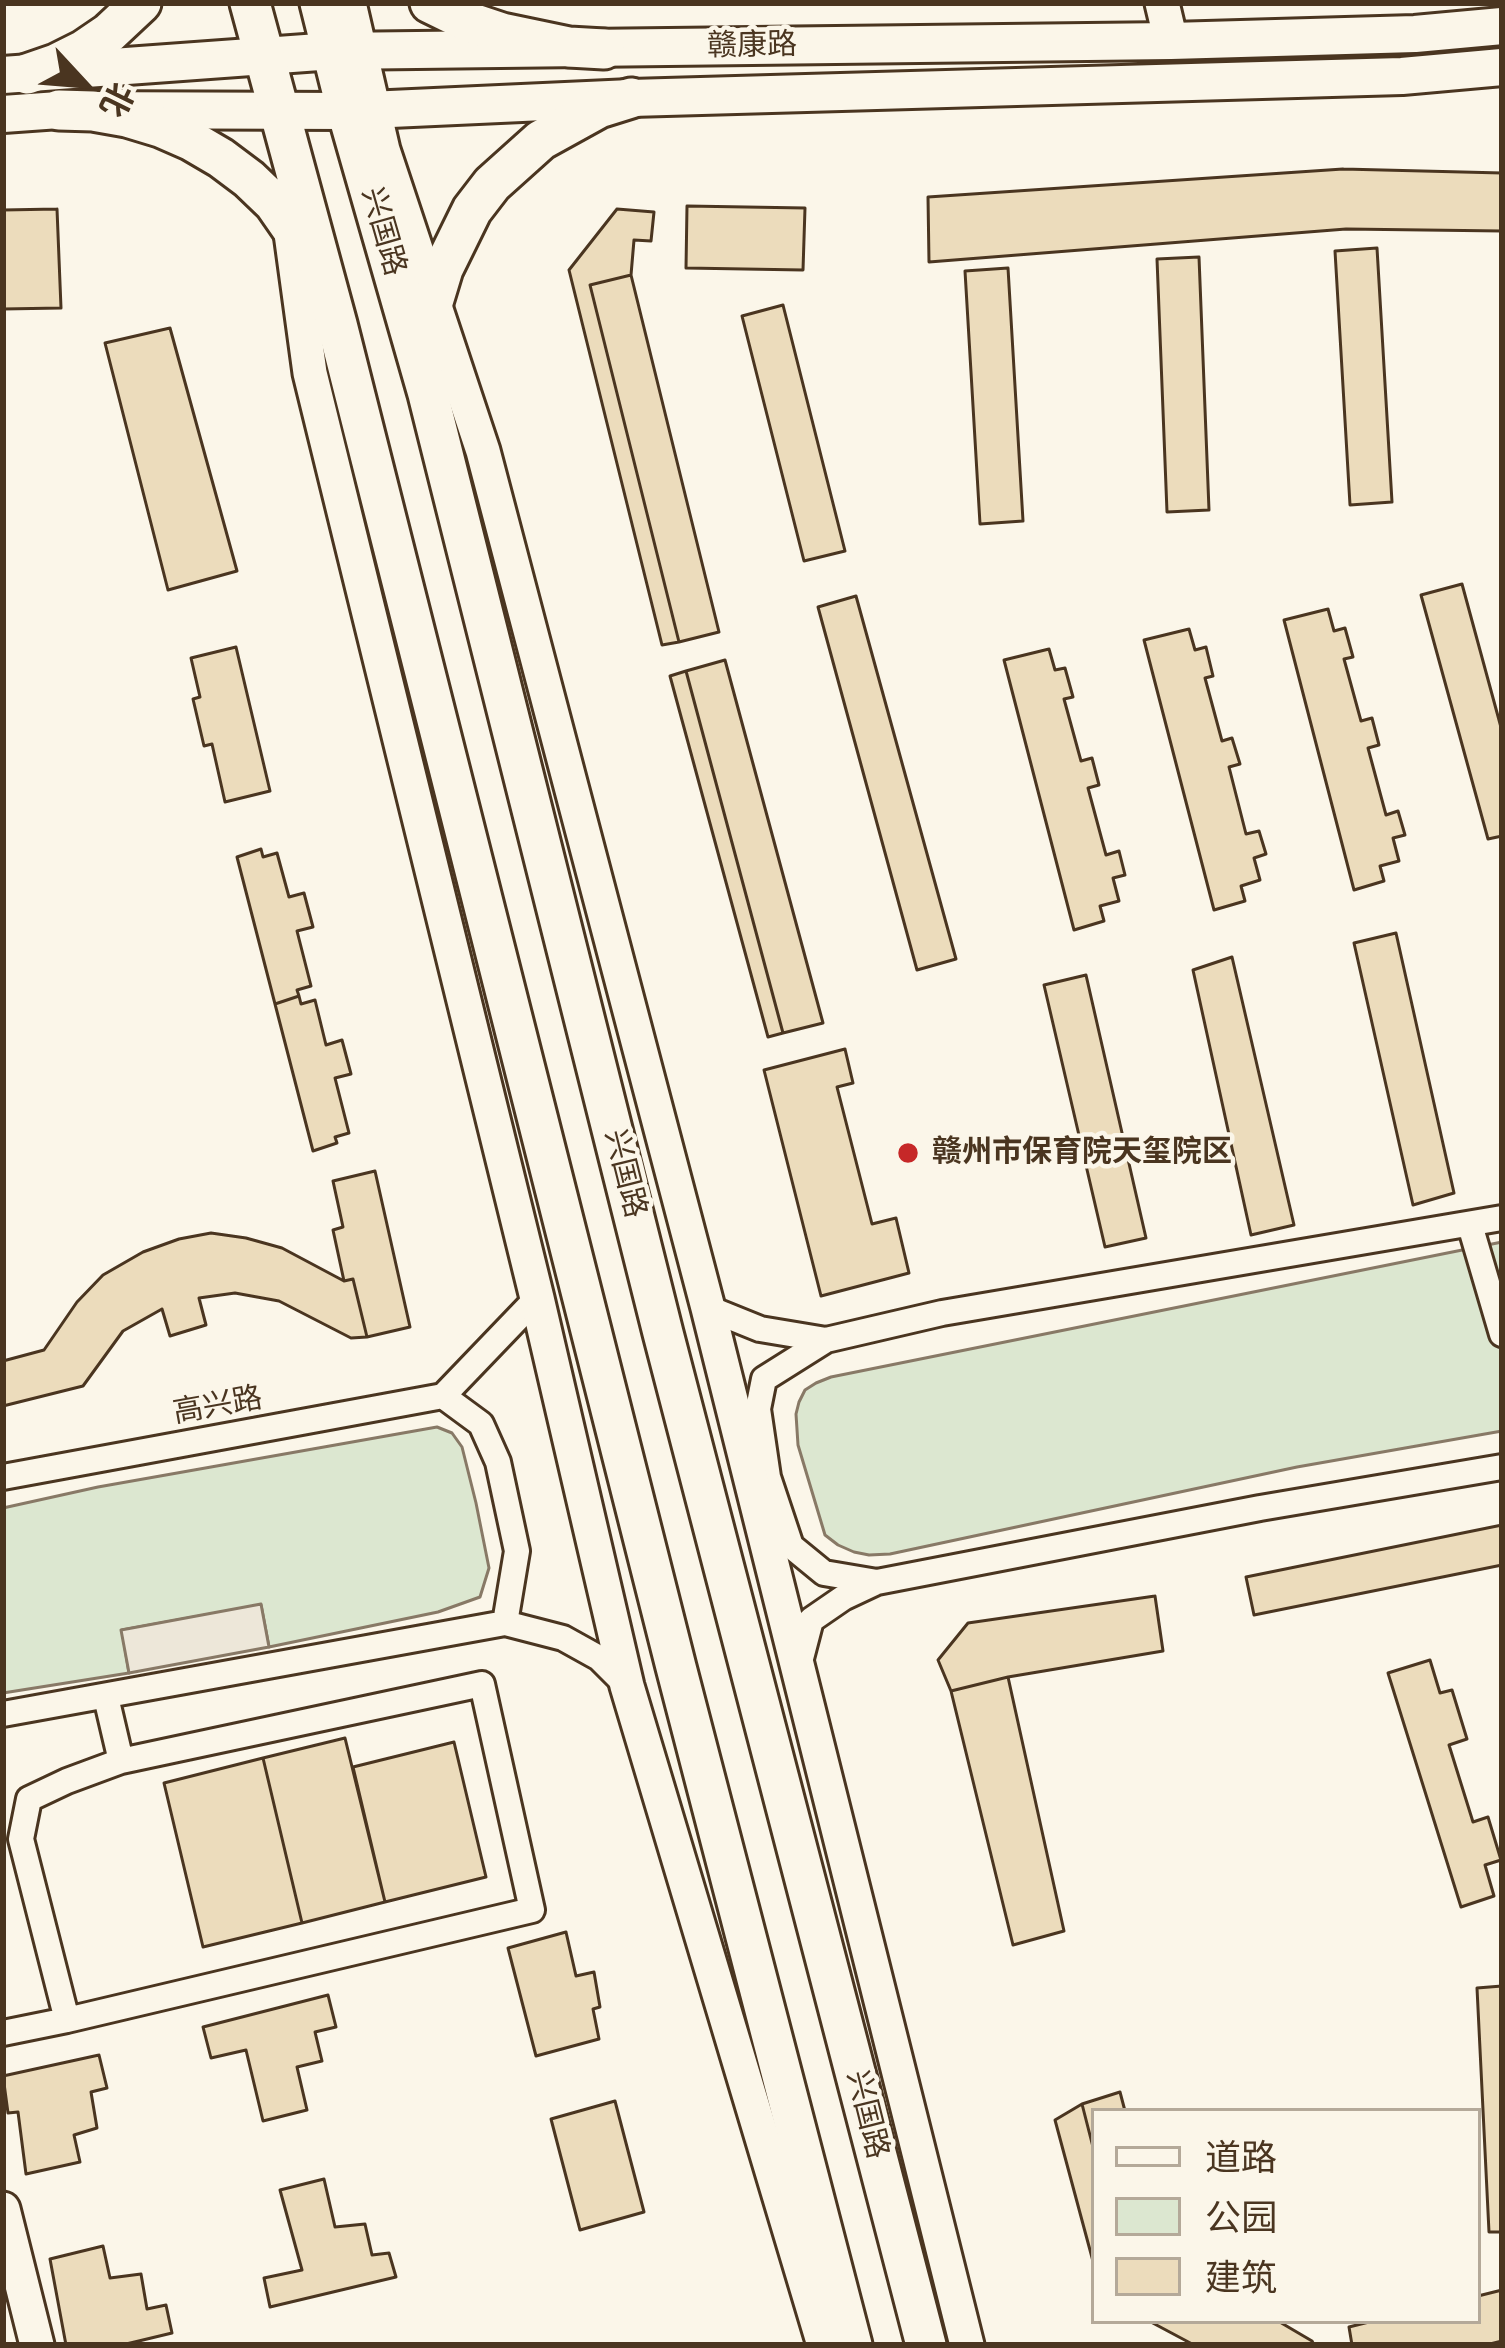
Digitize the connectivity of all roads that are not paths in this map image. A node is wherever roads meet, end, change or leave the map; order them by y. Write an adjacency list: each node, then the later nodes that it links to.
1 (141, 3): 14 (main road)
2 (236, 3): 12 (street)
3 (250, 3): 12 (main road)
4 (320, 3): 11 (main road, 兴国路)
5 (349, 3): 11 (street)
6 (430, 3): 10 (main road)
7 (1162, 3): 9 (street)
8 (1502, 26): 9 (main road, 赣康路)
9 (1171, 41): 10 (main road, 赣康路)
10 (604, 49): 11 (main road, 赣康路)
11 (346, 50): 12 (main road, 赣康路); 17 (main road, 兴国路)
12 (257, 55): 14 (main road, 赣康路); 18 (main road)
13 (1502, 67): 15 (main road, 赣康路)
14 (15, 74)
15 (631, 98): 17 (main road, 赣康路); 21 (main road)
16 (59, 110): 18 (main road, 赣康路); 19 (main road, 赣康路); 20 (main road)
17 (360, 110): 18 (main road, 赣康路); 21 (street); 23 (main road, 兴国路)
18 (273, 111): 20 (street); 22 (main road)
19 (3, 115)
20 (290, 224): 22 (main road); 26 (street)
21 (433, 302): 23 (main road); 27 (street)
22 (337, 324): 45 (main road)
23 (428, 394): 46 (main road, 兴国路)
24 (1502, 1218): 25 (street)
25 (1470, 1226): 28 (street); 29 (street)
26 (537, 1298): 30 (street); 36 (street)
27 (708, 1308): 29 (street); 35 (street)
28 (1502, 1334)
29 (826, 1340): 33 (street)
30 (443, 1396): 32 (street, 高兴路); 34 (street)
31 (1502, 1466): 33 (street)
32 (3, 1477)
33 (877, 1582): 35 (street)
34 (506, 1623): 36 (street); 37 (street)
35 (798, 1669): 47 (street)
36 (627, 1686): 44 (street)
37 (106, 1697): 38 (street); 39 (street)
38 (3, 1714)
39 (121, 1761): 40 (street); 40 (street)
40 (67, 2020): 41 (street)
41 (3, 2033)
42 (3, 2209): 43 (street)
43 (37, 2345)
44 (824, 2345)
45 (852, 2345)
46 (926, 2345)
47 (968, 2345)

